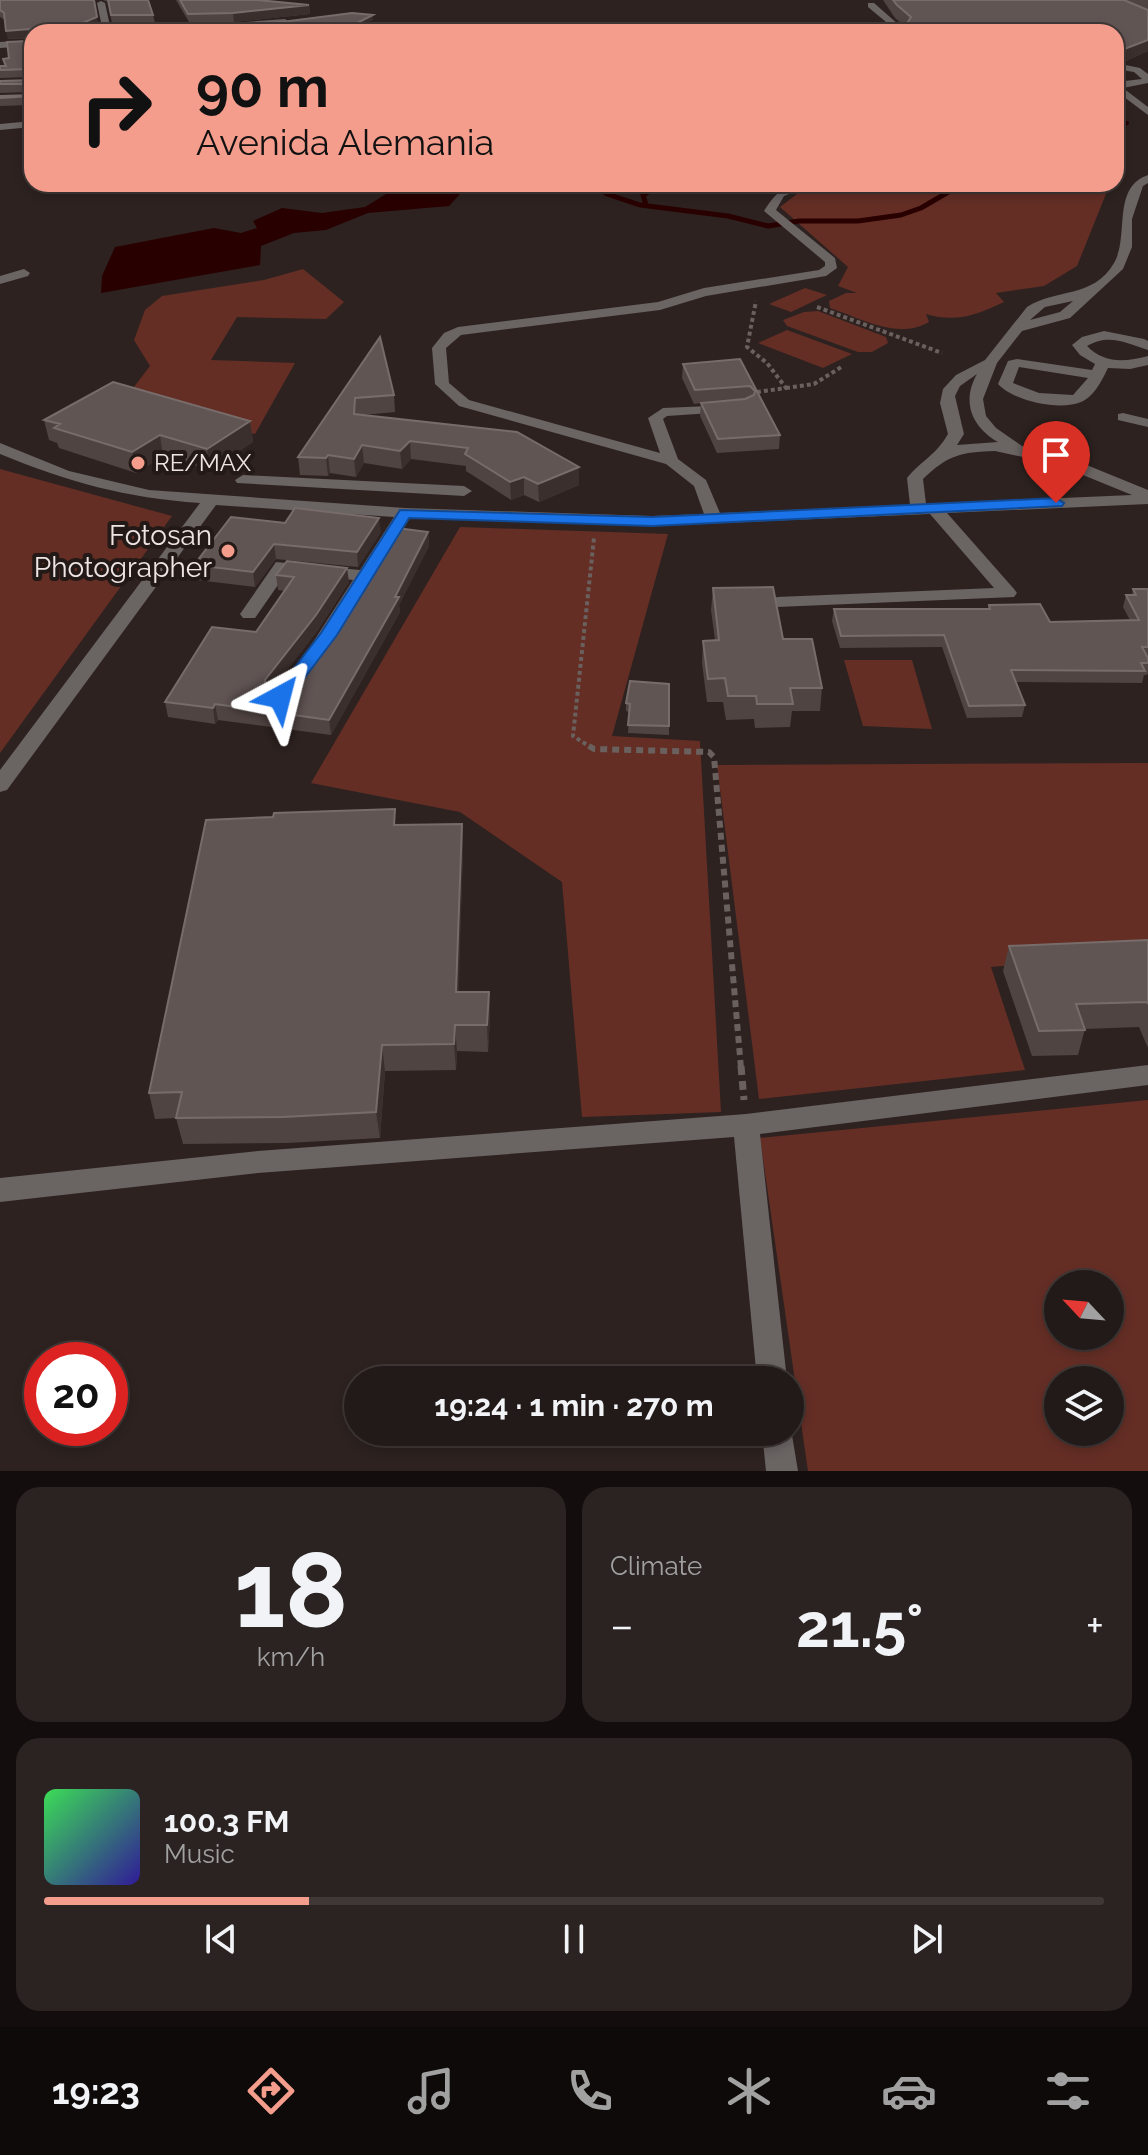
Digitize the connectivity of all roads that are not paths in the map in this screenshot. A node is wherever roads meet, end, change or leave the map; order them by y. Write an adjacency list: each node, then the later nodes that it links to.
1 (101, 3): 4 (street)
2 (871, 5): 6 (street)
3 (293, 21): 5 (street)
4 (105, 24)
5 (268, 24)
6 (894, 24)
7 (24, 44): 8 (street)
8 (0, 45)
9 (1124, 68): 10 (street)
10 (1145, 81): 11 (street); 13 (street)
11 (1124, 85)
12 (1124, 91): 13 (street)
13 (1128, 93): 14 (street)
14 (1148, 112)
15 (24, 125): 16 (street)
16 (0, 127)
17 (1148, 178): 20 (street)
18 (785, 192): 39 (street)
19 (1148, 197): 20 (street)
20 (1133, 207): 23 (street)
21 (24, 273): 22 (street)
22 (0, 280)
23 (1087, 294): 24 (street); 25 (street)
24 (1054, 319): 25 (street); 26 (street)
25 (1017, 328): 29 (street)
26 (1089, 337): 27 (street); 30 (street)
27 (1148, 346)
28 (1148, 360): 30 (street)
29 (987, 364): 31 (street); 32 (street)
30 (1100, 369): 30 (street)
31 (947, 402): 32 (street); 38 (street)
32 (975, 403): 37 (street)
33 (744, 406): 39 (street)
34 (1123, 417): 35 (street)
35 (1148, 423)
36 (0, 448): 43 (street)
37 (1026, 449): 38 (street); 42 (street)
38 (944, 454): 44 (street)
39 (671, 461): 46 (street)
40 (243, 480): 41 (street)
41 (464, 491)
42 (1148, 497): 44 (street)
43 (210, 501): 45 (street); 51 (street)
44 (927, 508): 46 (street); 48 (street)
45 (405, 513): 46 (street); 47 (street)
46 (713, 519)
47 (365, 576): 49 (street); 50 (street)
48 (777, 602)
49 (249, 614)
50 (309, 660)
51 (0, 785)
52 (1148, 1075): 53 (street)
53 (746, 1125): 54 (street); 55 (street)
54 (0, 1190)
55 (771, 1366)
56 (779, 1446): 57 (street)
57 (782, 1471)

